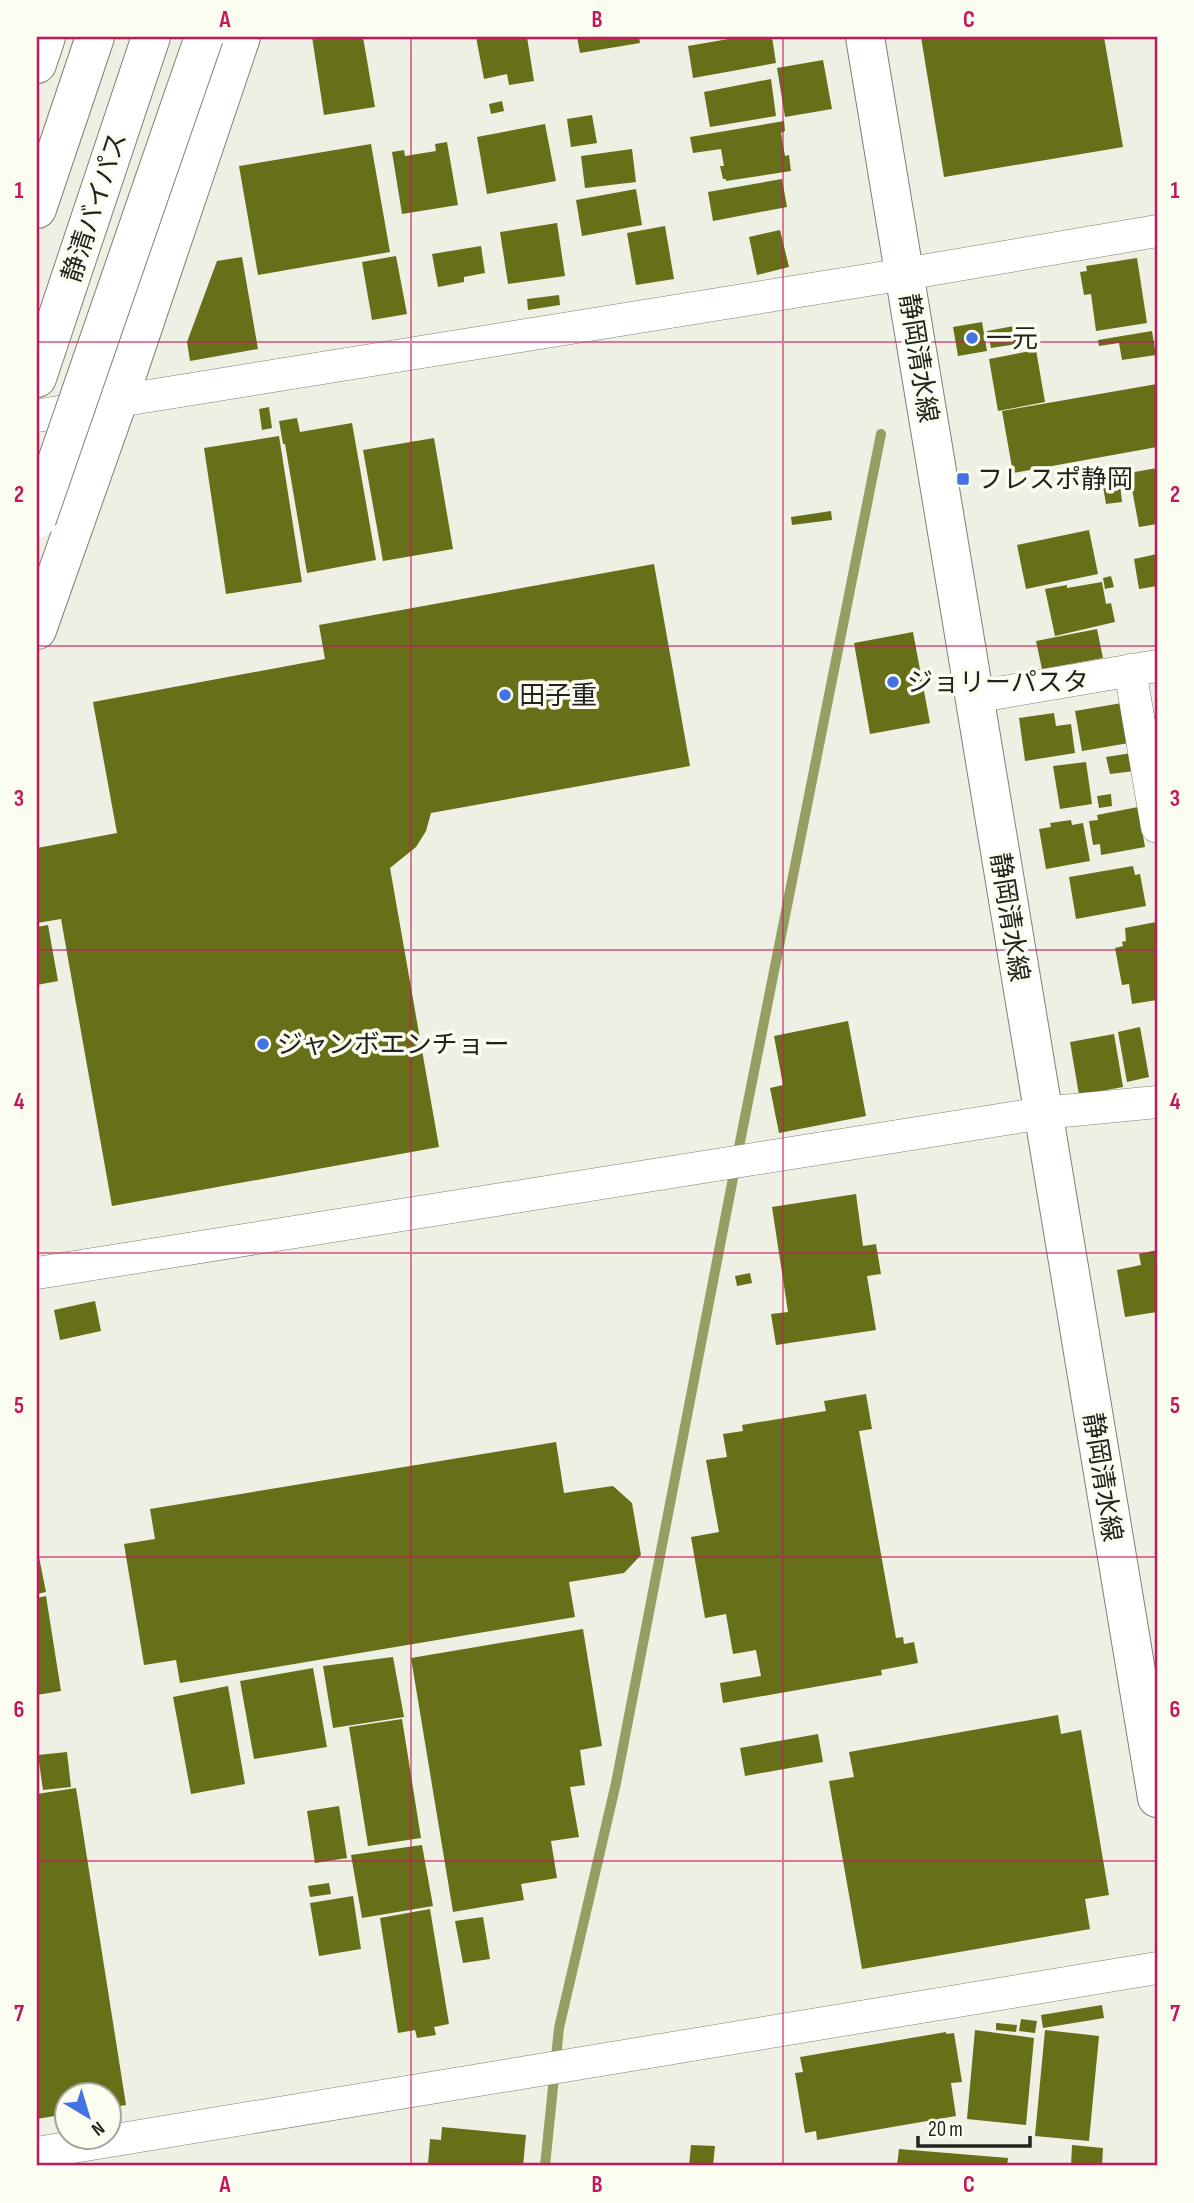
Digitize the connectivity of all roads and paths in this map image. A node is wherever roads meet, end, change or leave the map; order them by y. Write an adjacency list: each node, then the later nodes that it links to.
1 (46, 37): 7 (main road)
2 (95, 37): 8 (main road, 静清バイパス)
3 (151, 37): 11 (main road, 静清バイパス)
4 (204, 37): 14 (main road, bridge)
5 (241, 37): 12 (main road)
6 (865, 37): 10 (main road, 静岡清水線)
7 (37, 64)
8 (37, 209)
9 (1157, 231): 10 (street)
10 (905, 274): 12 (street); 17 (main road, 静岡清水線)
11 (37, 378)
12 (118, 401): 13 (street); 15 (main road)
13 (37, 416)
14 (37, 519)
15 (37, 630)
16 (1144, 668): 17 (street); 18 (street)
17 (974, 697): 20 (main road, 静岡清水線)
18 (1157, 827)
19 (1157, 1102): 20 (street)
20 (1043, 1114): 21 (street); 22 (main road, 静岡清水線)
21 (37, 1273)
22 (1157, 1798)
23 (1157, 1968): 24 (street)
24 (37, 2153)

